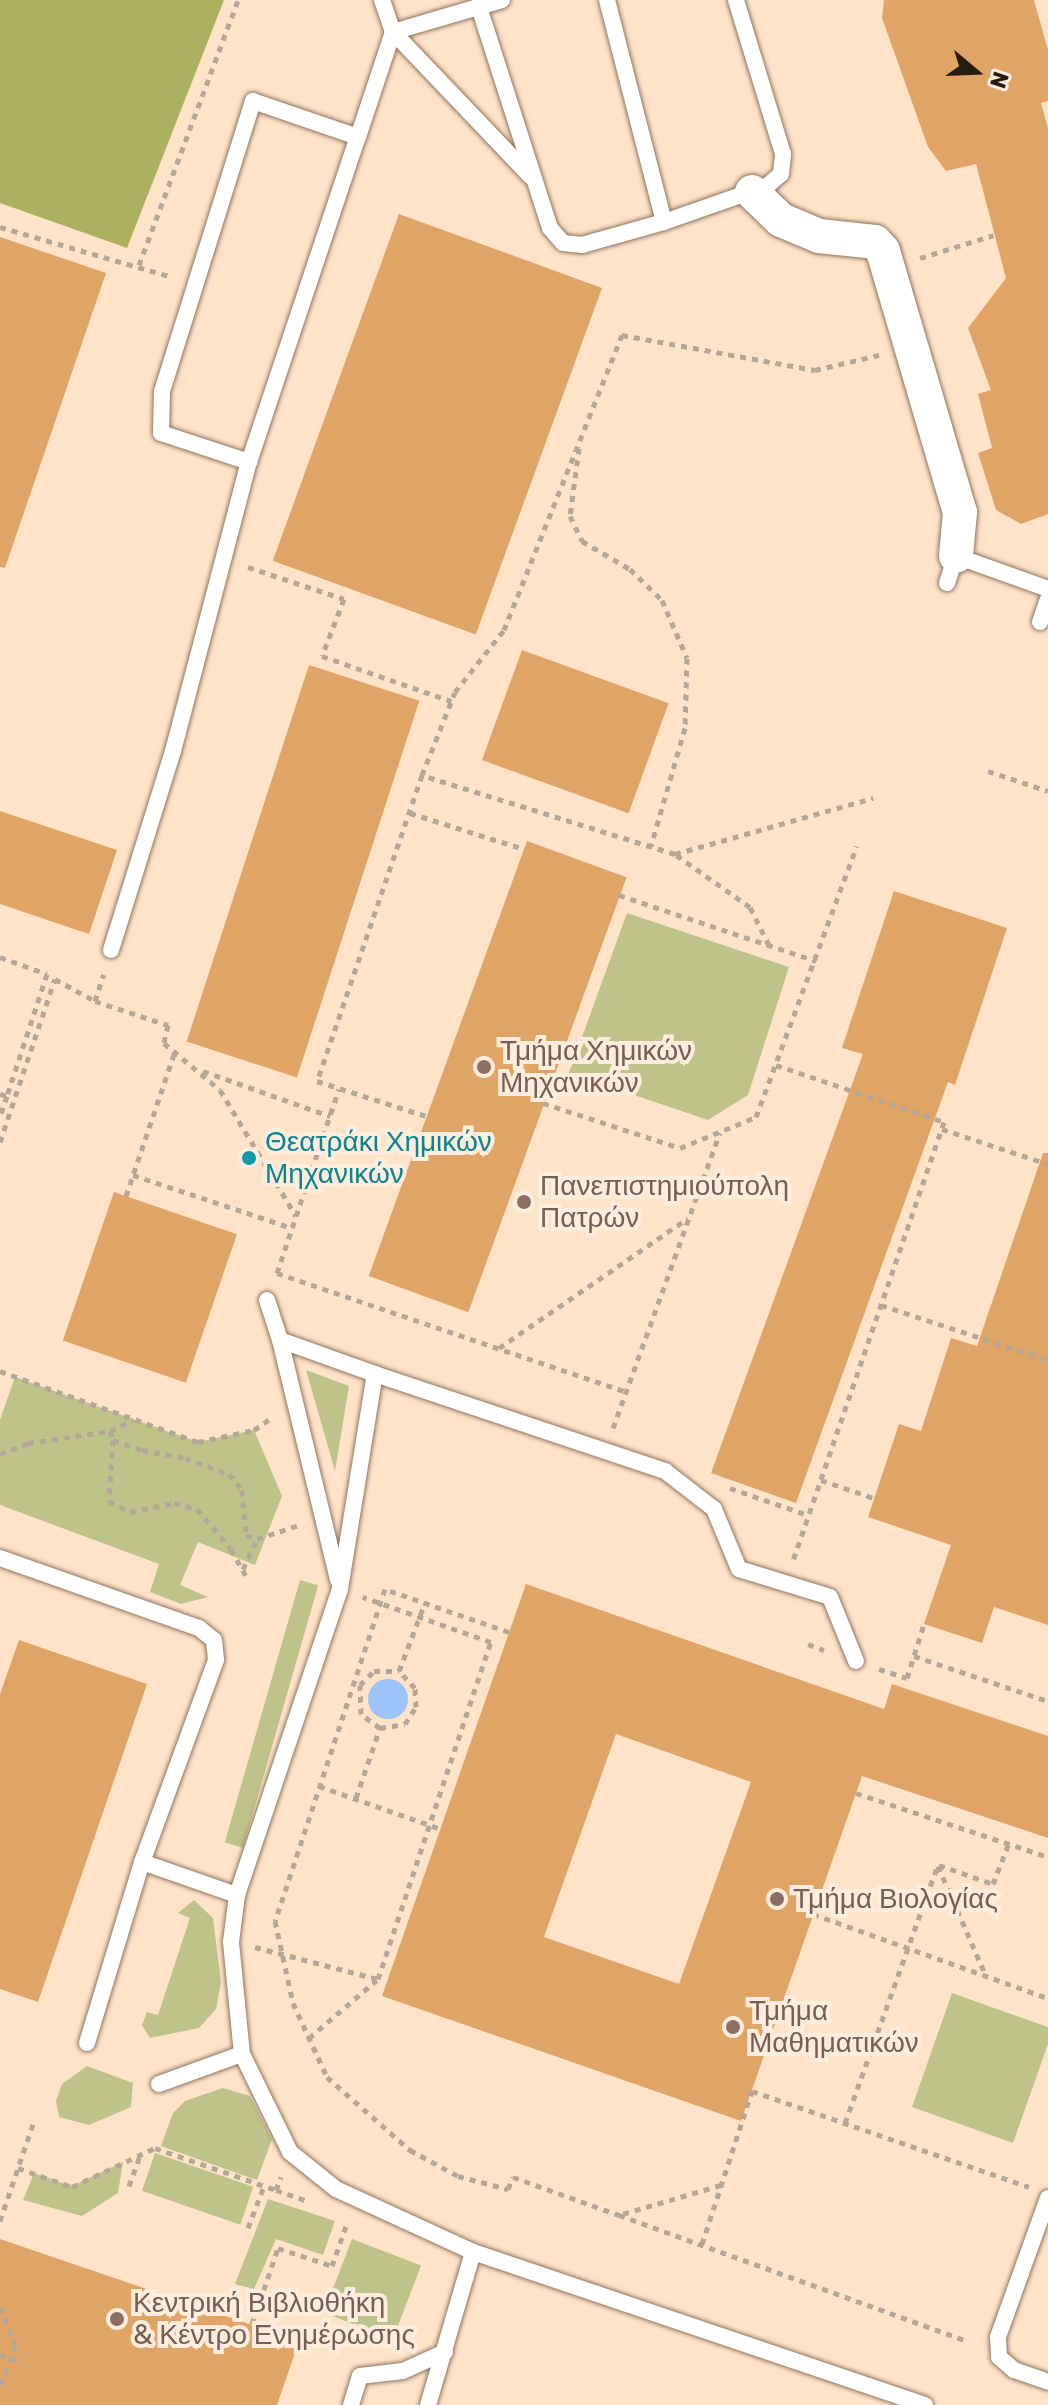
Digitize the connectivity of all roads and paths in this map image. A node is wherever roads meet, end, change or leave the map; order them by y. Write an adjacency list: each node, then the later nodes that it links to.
1 (238, 0): 14 (path)
2 (382, 0): 7 (lane)
3 (502, 0): 6 (lane)
4 (607, 0): 11 (lane)
5 (736, 0): 10 (lane)
6 (479, 7): 7 (lane); 9 (lane)
7 (393, 32): 8 (lane); 9 (lane)
8 (358, 137): 16 (lane); 19 (lane)
9 (535, 182): 11 (lane)
10 (752, 192): 11 (lane); 15 (street)
11 (664, 222)
12 (0, 227): 14 (path)
13 (994, 235): 15 (path)
14 (139, 265): 16 (path)
15 (889, 267): 17 (street)
16 (192, 285): 19 (lane)
17 (912, 346): 18 (path); 21 (street)
18 (580, 440): 25 (path); 31 (path)
19 (249, 462): 20 (lane)
20 (224, 560): 25 (path); 37 (lane)
21 (952, 570): 22 (lane)
22 (1048, 589)
23 (1048, 599): 24 (lane)
24 (1040, 622)
25 (451, 701): 27 (path)
26 (988, 771): 28 (path)
27 (422, 775): 30 (path); 31 (path)
28 (1048, 791)
29 (873, 798): 34 (path)
30 (410, 813): 33 (path); 43 (path)
31 (651, 846): 34 (path)
32 (857, 846): 39 (path)
33 (524, 849)
34 (675, 854): 36 (path)
35 (619, 895): 36 (path)
36 (769, 945): 39 (path)
37 (111, 950)
38 (0, 957): 44 (path, bridge)
39 (816, 961): 41 (path)
40 (175, 1051): 42 (path); 51 (path); 53 (path)
41 (776, 1065): 49 (path); 50 (path)
42 (198, 1069): 47 (path); 55 (path)
43 (339, 1089): 47 (path); 48 (path)
44 (4, 1095): 46 (path)
45 (543, 1103): 50 (path)
46 (0, 1116)
47 (330, 1116): 55 (path)
48 (426, 1116)
49 (942, 1129): 52 (path); 60 (path)
50 (720, 1132): 56 (path)
51 (0, 1142)
52 (1048, 1164)
53 (133, 1175): 54 (path); 57 (path)
54 (126, 1196)
55 (296, 1216): 57 (path)
56 (689, 1218): 62 (path); 66 (path)
57 (292, 1228): 58 (path)
58 (277, 1273): 59 (path); 62 (path)
59 (267, 1300): 61 (lane)
60 (881, 1305): 63 (path); 73 (path)
61 (280, 1340): 65 (lane); 67 (lane)
62 (499, 1348): 66 (path)
63 (1048, 1360)
64 (0, 1371): 68 (path)
65 (375, 1374): 71 (lane); 83 (lane)
66 (627, 1392): 71 (path)
67 (294, 1401): 68 (path); 77 (lane)
68 (135, 1420): 69 (path)
69 (110, 1431): 70 (path); 72 (path)
70 (113, 1440): 78 (path); 80 (path)
71 (605, 1451): 82 (lane)
72 (0, 1454)
73 (821, 1480): 75 (path); 76 (path)
74 (721, 1485): 76 (path)
75 (874, 1498)
76 (808, 1515): 82 (path)
77 (322, 1516): 78 (path); 83 (lane)
78 (257, 1539): 80 (path)
79 (0, 1558): 100 (lane)
80 (243, 1569): 81 (path)
81 (246, 1576)
82 (785, 1583): 89 (lane)
83 (340, 1589): 85 (path); 102 (lane)
84 (425, 1603): 85 (path); 86 (path); 87 (path)
85 (381, 1604): 86 (path); 93 (path)
86 (420, 1616): 90 (path); 96 (path)
87 (509, 1632)
88 (914, 1656): 91 (path)
89 (856, 1661)
90 (399, 1671): 92 (path); 92 (path)
91 (1048, 1701)
92 (380, 1728): 95 (path)
93 (319, 1786): 95 (path); 106 (path)
94 (856, 1793): 98 (path)
95 (356, 1798): 96 (path)
96 (430, 1825): 97 (path); 108 (path)
97 (441, 1829)
98 (1009, 1843): 99 (path); 101 (path)
99 (1048, 1857)
100 (142, 1862): 102 (lane); 111 (lane)
101 (938, 1865): 105 (path); 107 (path)
102 (237, 1895): 104 (lane)
103 (813, 1914): 105 (path)
104 (231, 1942): 106 (path); 112 (lane)
105 (909, 1948): 107 (path); 115 (path)
106 (281, 1953): 108 (path); 110 (path)
107 (986, 1976): 109 (path)
108 (378, 1979): 110 (path)
109 (1048, 1998)
110 (309, 2038): 125 (path)
111 (87, 2043)
112 (242, 2054): 113 (lane); 116 (lane)
113 (159, 2084)
114 (34, 2121): 118 (path)
115 (845, 2123): 119 (path); 123 (path)
116 (290, 2152): 122 (path); 130 (lane)
117 (140, 2154): 118 (path); 120 (path); 121 (path)
118 (18, 2168): 126 (path)
119 (721, 2185): 125 (path); 129 (path)
120 (129, 2186)
121 (264, 2186): 122 (path); 128 (path)
122 (276, 2190): 124 (path)
123 (1041, 2193): 138 (lane)
124 (305, 2200)
125 (619, 2215): 133 (path)
126 (0, 2221)
127 (346, 2226): 132 (path)
128 (248, 2228)
129 (702, 2244)
130 (473, 2252): 134 (lane); 142 (lane)
131 (0, 2307): 136 (path)
132 (252, 2324)
133 (967, 2341)
134 (445, 2352): 140 (lane); 141 (lane)
135 (0, 2354): 136 (path)
136 (10, 2358): 137 (path); 139 (path)
137 (18, 2361)
138 (1048, 2382)
139 (0, 2388)
140 (351, 2405)
141 (428, 2405)
142 (925, 2405)

